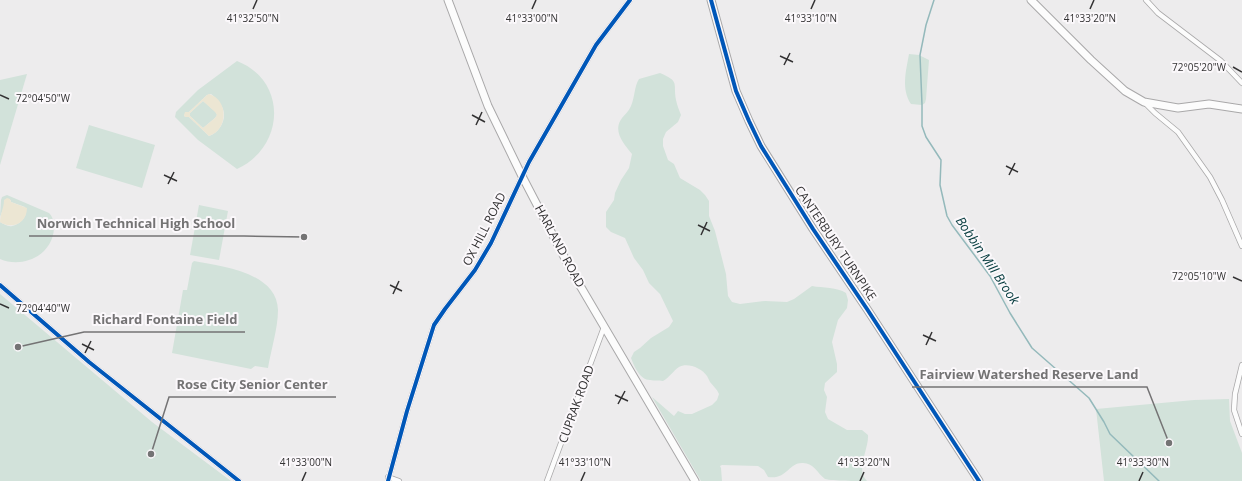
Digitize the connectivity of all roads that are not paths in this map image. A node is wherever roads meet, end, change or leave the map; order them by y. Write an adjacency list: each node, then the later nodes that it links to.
1 (448, 0): 9 (street, HARLAND ROAD)
2 (630, 0): 9 (street, OX HILL ROAD)
3 (711, 0): 20 (street, CANTERBURY TURNPIKE)
4 (1031, 0): 7 (street)
5 (1146, 0): 6 (street)
6 (1242, 83)
7 (1144, 102): 8 (street); 10 (street)
8 (1242, 109)
9 (522, 176): 12 (street, HARLAND ROAD); 15 (street, OX HILL ROAD)
10 (1242, 246)
11 (0, 285): 16 (street)
12 (604, 326): 18 (street, CUPRAK ROAD); 19 (street, HARLAND ROAD)
13 (1242, 365): 14 (street)
14 (1242, 434)
15 (388, 479): 17 (street)
16 (238, 481)
17 (399, 481)
18 (547, 481)
19 (694, 481)
20 (979, 481)

